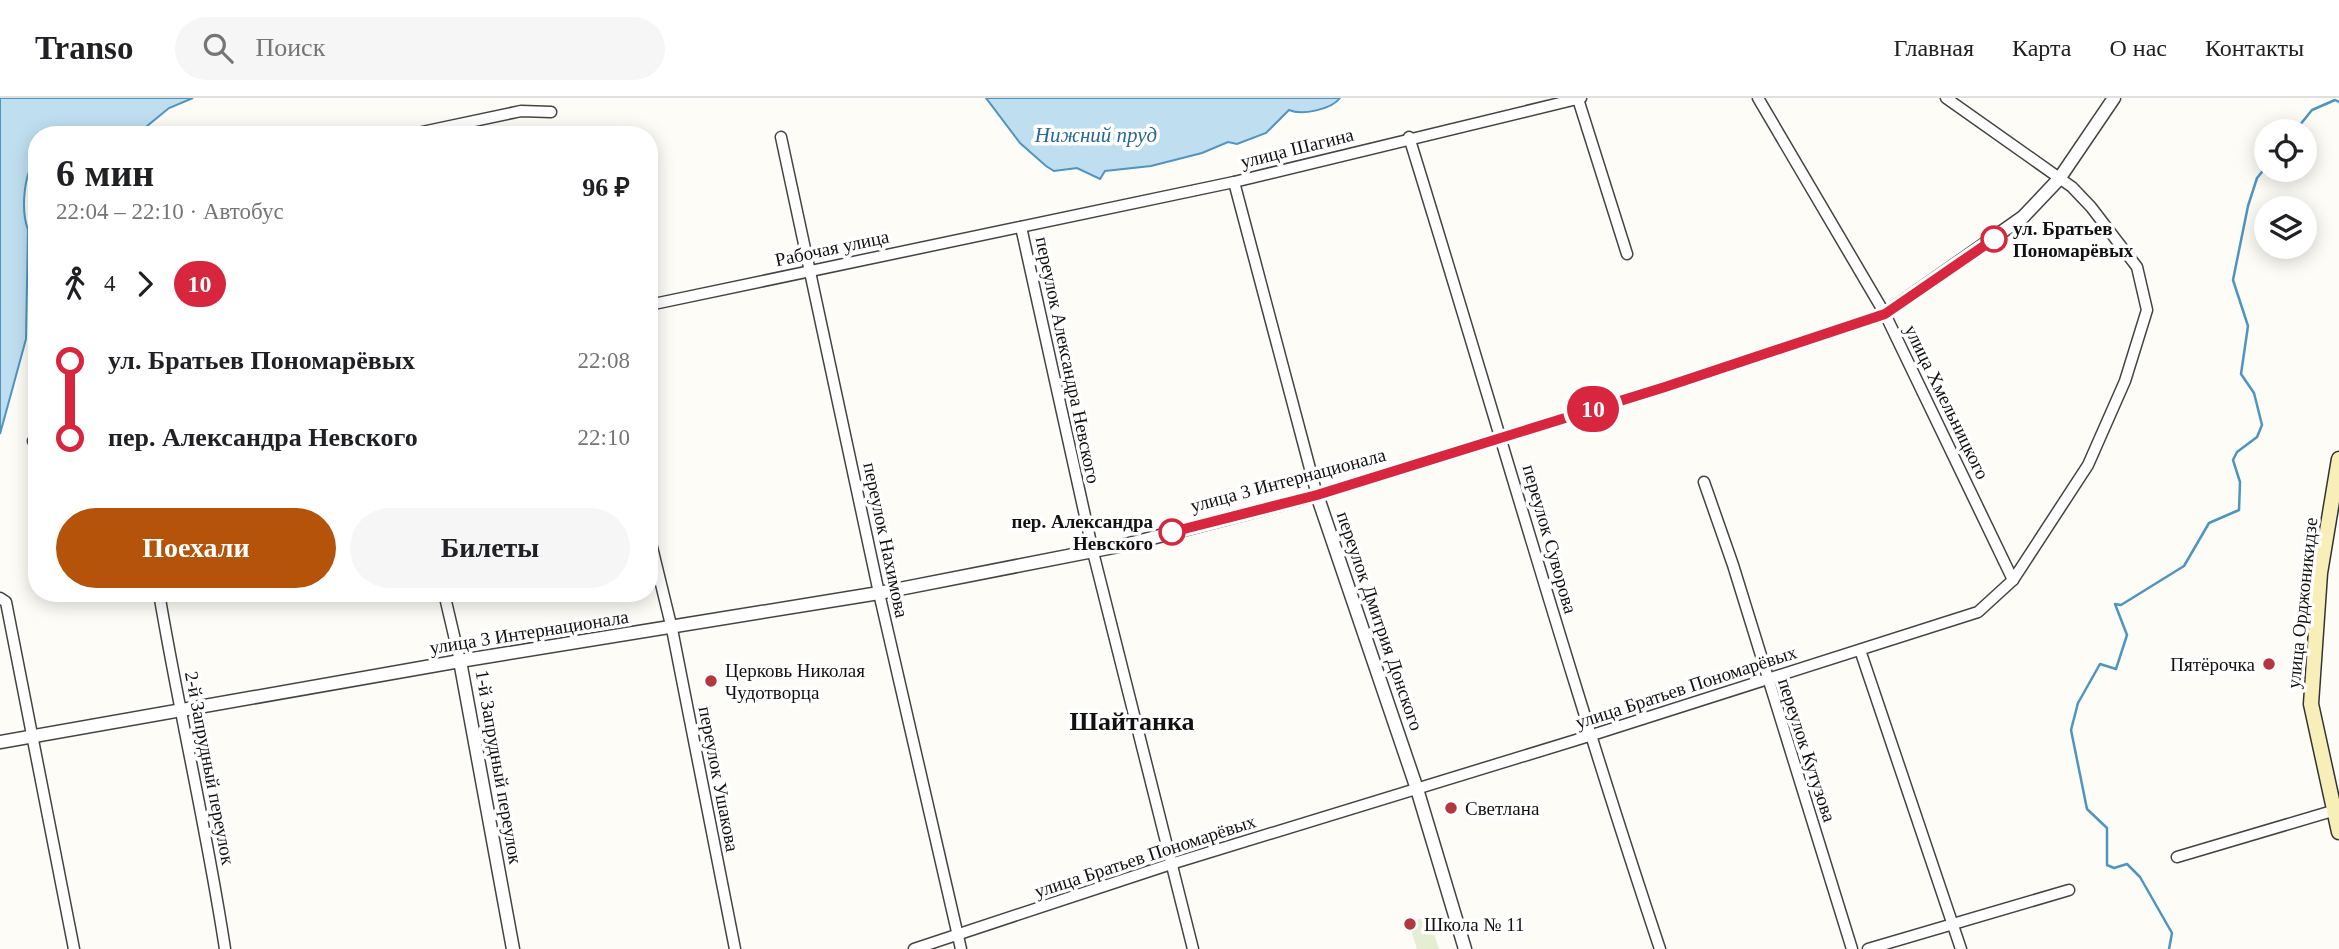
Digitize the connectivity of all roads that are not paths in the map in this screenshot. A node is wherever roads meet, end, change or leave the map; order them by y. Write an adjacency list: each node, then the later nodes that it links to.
1 (1758, 98): 15 (street, улица Хмельницкого)
2 (1947, 98): 9 (street, улица Братьев Пономарёвых)
3 (2114, 98): 9 (street, улица 3 Интернационала)
4 (1579, 99): 8 (street, улица Шагина); 12 (street)
5 (551, 112): 6 (street)
6 (450, 126)
7 (781, 137): 13 (street, переулок Нахимова)
8 (1409, 137): 10 (street, улица Шагина); 16 (street, переулок Суворова)
9 (2059, 179): 15 (street, улица 3 Интернационала); 22 (street, улица Братьев Пономарёвых)
10 (1234, 181): 11 (street, улица Шагина); 19 (street, переулок Дмитрия Донского)
11 (1021, 228): 13 (street, Рабочая улица); 20 (street, переулок Александра Невского)
12 (1627, 254)
13 (809, 271): 14 (street, Рабочая улица); 23 (street, переулок Нахимова)
14 (658, 303)
15 (1885, 314): 16 (street, улица 3 Интернационала); 22 (street, улица Хмельницкого)
16 (1502, 438): 19 (street, улица 3 Интернационала); 32 (street, переулок Суворова)
17 (2339, 459): 36 (main road, улица Орджоникидзе)
18 (1704, 482): 30 (street, переулок Кутузова)
19 (1317, 495): 20 (street, улица 3 Интернационала); 35 (street, переулок Дмитрия Донского)
20 (1093, 552): 23 (street, улица 3 Интернационала); 39 (street, переулок Александра Невского)
21 (658, 572): 27 (street, переулок Ушакова)
22 (2013, 580): 28 (street, улица Братьев Пономарёвых)
23 (879, 593): 27 (street, улица 3 Интернационала); 42 (street, переулок Нахимова)
24 (0, 597): 33 (street)
25 (161, 602): 31 (street, 2-й Запрудный переулок)
26 (446, 602): 29 (street, 1-й Запрудный переулок)
27 (672, 629): 29 (street, улица 3 Интернационала); 46 (street, переулок Ушакова)
28 (1860, 650): 30 (street, улица Братьев Пономарёвых); 41 (street)
29 (460, 661): 31 (street, улица 3 Интернационала); 45 (street, 1-й Запрудный переулок)
30 (1766, 680): 32 (street, улица Братьев Пономарёвых); 52 (street, переулок Кутузова)
31 (179, 711): 33 (street, улица 3 Интернационала); 44 (street, 2-й Запрудный переулок)
32 (1589, 736): 35 (street, улица Братьев Пономарёвых); 51 (street, переулок Суворова)
33 (34, 737): 34 (street, улица 3 Интернационала); 43 (street)
34 (0, 743)
35 (1417, 789): 39 (street, улица Братьев Пономарёвых); 50 (street, переулок Дмитрия Донского)
36 (2336, 810): 37 (main road, улица Орджоникидзе); 38 (street)
37 (2339, 832)
38 (2176, 857)
39 (1171, 864): 42 (street, улица Братьев Пономарёвых); 49 (street, переулок Александра Невского)
40 (2068, 891): 41 (street)
41 (1952, 922): 53 (street); 54 (street)
42 (957, 936): 47 (street, улица Братьев Пономарёвых); 48 (street, переулок Нахимова)
43 (74, 949)
44 (225, 949)
45 (513, 949)
46 (735, 949)
47 (914, 949)
48 (961, 949)
49 (1193, 949)
50 (1465, 949)
51 (1660, 949)
52 (1852, 949)
53 (1868, 949)
54 (1961, 949)

